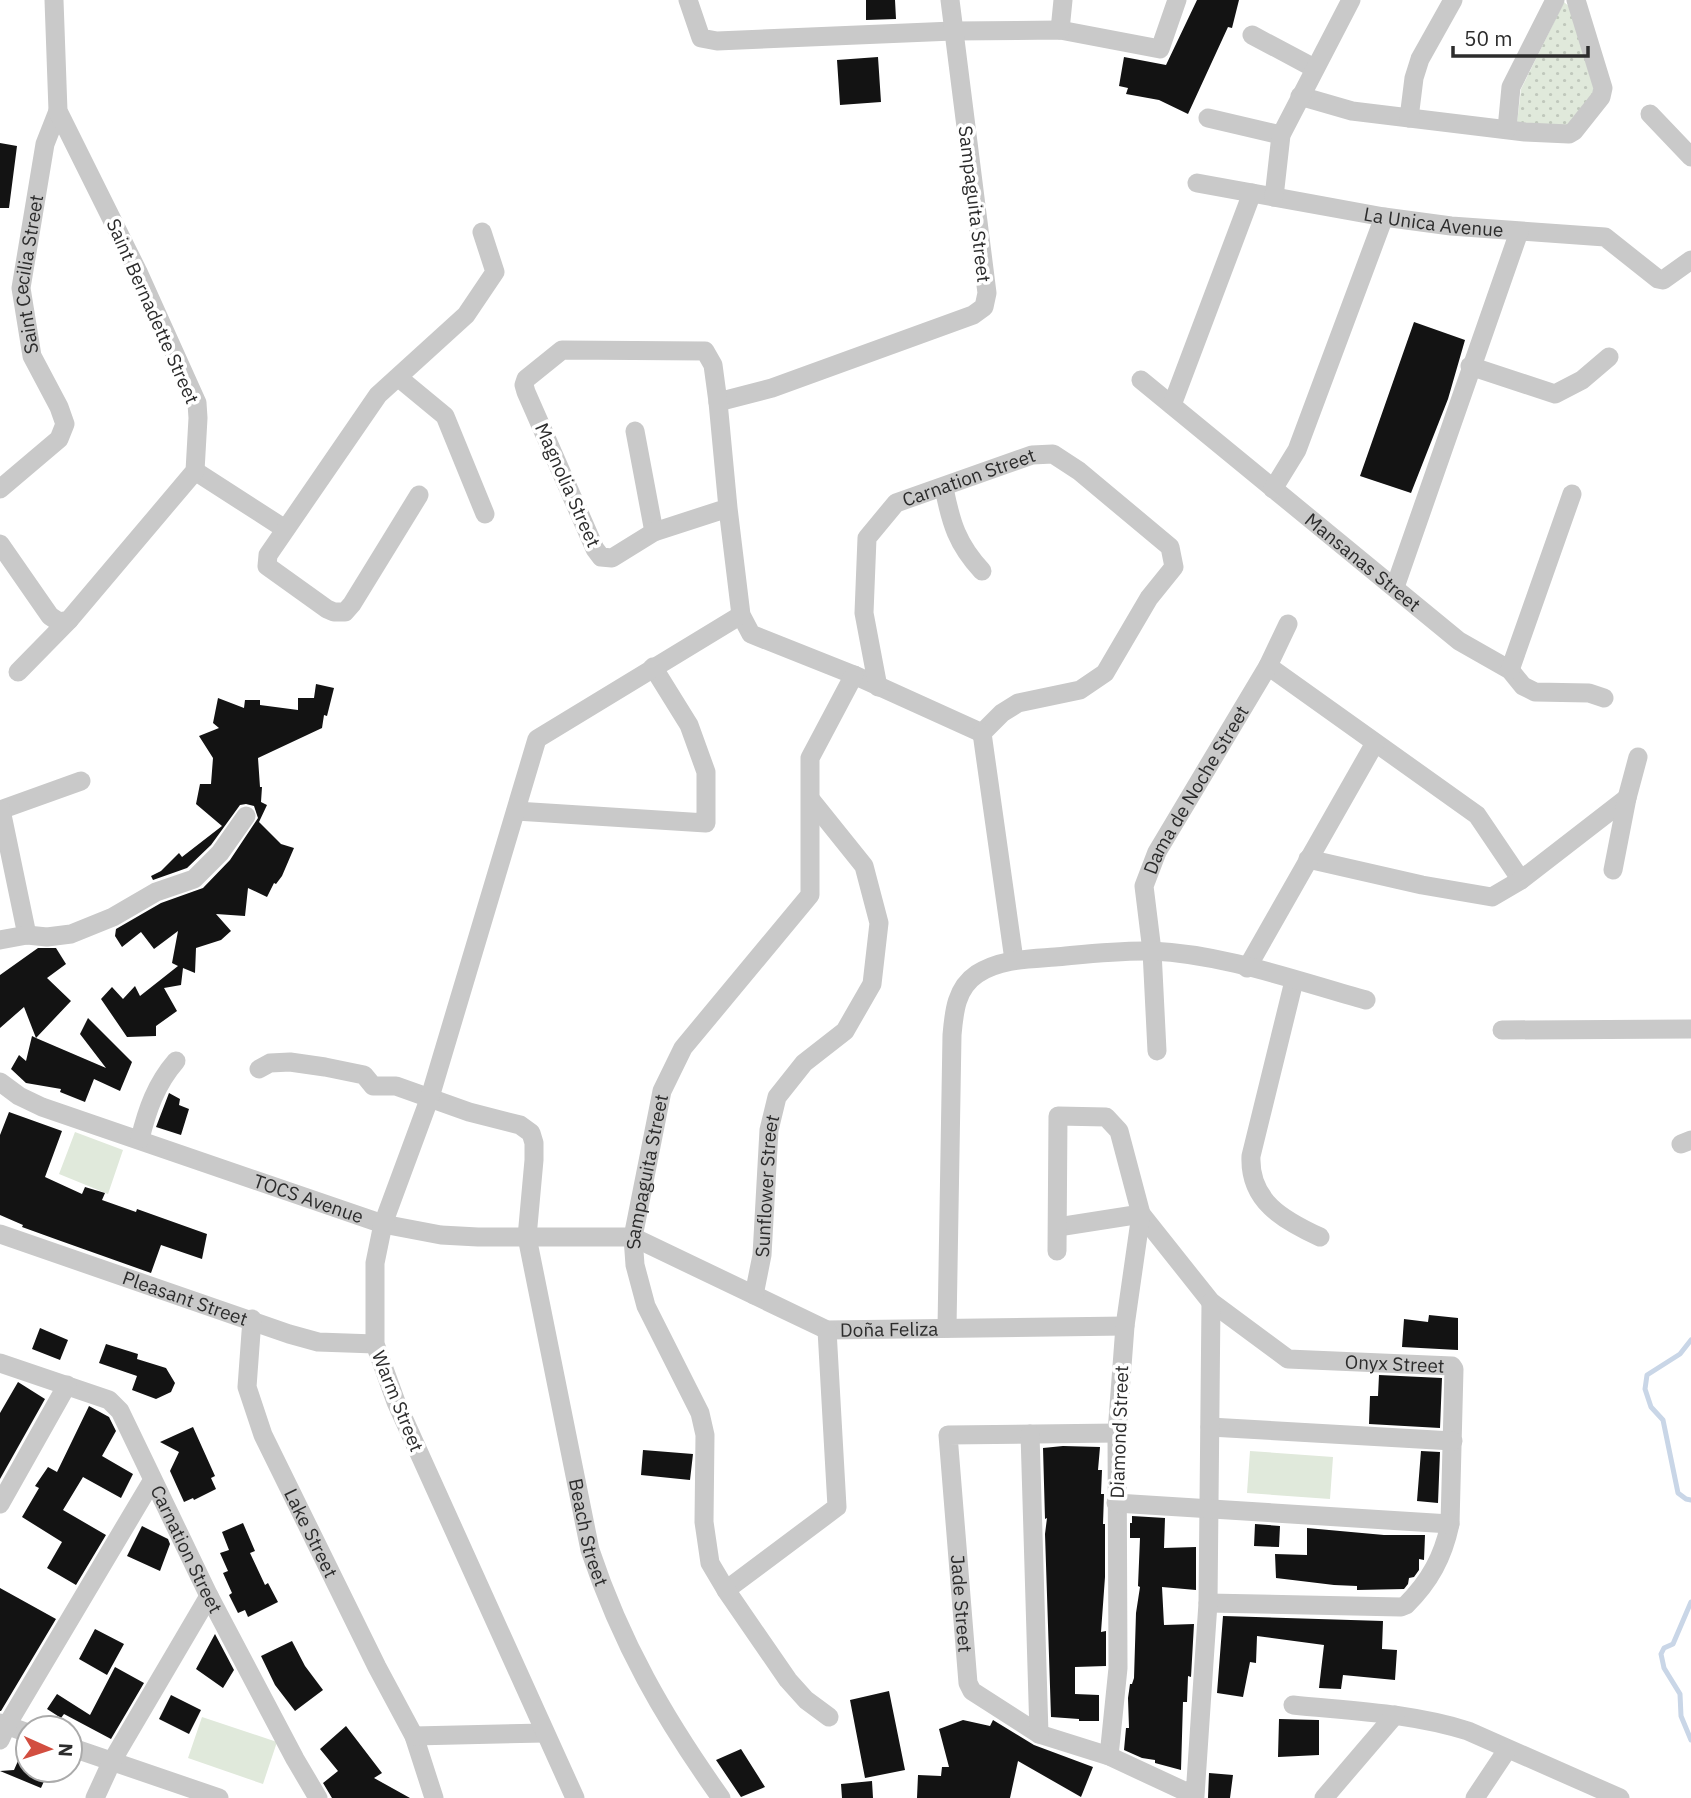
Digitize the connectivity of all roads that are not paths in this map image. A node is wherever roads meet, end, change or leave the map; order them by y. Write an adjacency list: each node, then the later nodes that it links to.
1 (54, 0): 15 (street, Saint Bernadette Street)
2 (688, 0): 11 (street)
3 (950, 0): 11 (street, Sampaguita Street)
4 (1063, 0): 10 (street)
5 (1177, 0): 10 (street)
6 (1351, 0): 13 (street)
7 (1453, 0): 18 (street)
8 (1555, 0): 19 (street)
9 (1576, 0): 19 (street)
10 (1060, 30): 11 (street)
11 (953, 31): 33 (street, Sampaguita Street)
12 (1252, 35): 13 (street)
13 (1314, 68): 14 (street)
14 (1300, 96): 18 (street); 20 (street)
15 (58, 111): 36 (street, Saint Bernadette Street); 38 (street, Saint Cecilia Street)
16 (1650, 114): 21 (street)
17 (1208, 118): 20 (street)
18 (1409, 118): 19 (street)
19 (1507, 129)
20 (1281, 135): 24 (street)
21 (1691, 157)
22 (1197, 183): 23 (street, La Unica Avenue)
23 (1252, 193): 24 (street, La Unica Avenue); 34 (street)
24 (1274, 198): 25 (street, La Unica Avenue)
25 (1384, 217): 27 (street, La Unica Avenue); 39 (street)
26 (482, 232): 31 (street)
27 (1519, 232): 28 (street, La Unica Avenue); 30 (street)
28 (1691, 260)
29 (1609, 357): 30 (street)
30 (1470, 366): 48 (street)
31 (399, 378): 43 (street); 44 (street)
32 (1141, 380): 34 (street, Mansanas Street)
33 (719, 402): 42 (street, Magnolia Street); 45 (street, Magnolia Street)
34 (1172, 405): 39 (street, Mansanas Street)
35 (635, 431): 45 (street)
36 (195, 471): 44 (street); 50 (street)
37 (944, 488): 47 (street); 57 (street, Carnation Street); 59 (street, Carnation Street)
38 (0, 489)
39 (1273, 489): 48 (street, Mansanas Street)
40 (1572, 494): 54 (street)
41 (419, 495): 44 (street)
42 (728, 508): 45 (street, Magnolia Street); 49 (street)
43 (485, 514)
44 (285, 529)
45 (653, 532)
46 (0, 544): 50 (street)
47 (982, 571)
48 (1395, 587): 54 (street, Mansanas Street)
49 (741, 615): 53 (street, Warm Street); 56 (street)
50 (64, 621): 55 (street)
51 (1288, 624): 52 (street, Dama de Noche Street)
52 (1268, 666): 60 (street); 73 (street, Dama de Noche Street)
53 (653, 667): 66 (street, Warm Street); 66 (street)
54 (1510, 670): 58 (street, Mansanas Street)
55 (18, 672)
56 (854, 675): 57 (street); 64 (street, Sampaguita Street)
57 (878, 688): 59 (street)
58 (1604, 698)
59 (982, 733): 74 (street)
60 (1375, 743): 68 (street); 70 (street)
61 (1638, 757): 63 (street)
62 (81, 781): 65 (street)
63 (1627, 798): 69 (street); 70 (street)
64 (811, 800): 91 (street, Sampaguita Street); 94 (street, Sunflower Street)
65 (0, 810): 71 (street)
66 (516, 811): 84 (street, Warm Street)
67 (246, 816): 71 (street)
68 (1308, 859): 70 (street); 75 (street)
69 (1613, 870)
70 (1521, 880)
71 (27, 936): 72 (street)
72 (0, 940)
73 (1152, 951): 74 (street); 75 (street); 80 (street, Dama de Noche Street)
74 (1014, 960): 98 (street)
75 (1247, 968): 76 (street)
76 (1294, 981): 77 (street); 92 (street)
77 (1366, 1000)
78 (1691, 1029): 79 (street)
79 (1502, 1030)
80 (1157, 1051)
81 (176, 1061): 85 (street)
82 (259, 1069): 84 (street)
83 (0, 1083): 85 (street, TOCS Avenue)
84 (430, 1097): 87 (street, Warm Street); 90 (street, Beach Street)
85 (140, 1139): 87 (street, TOCS Avenue)
86 (1141, 1214): 88 (street); 88 (street, Diamond Street); 95 (street, Onyx Street); 97 (street, Diamond Street)
87 (383, 1224): 90 (street, TOCS Avenue); 100 (street, Warm Street)
88 (1058, 1227): 93 (street)
89 (0, 1234): 96 (street, Pleasant Street)
90 (527, 1237): 91 (street, TOCS Avenue); 133 (street, Beach Street)
91 (633, 1237): 94 (street, Doña Feliza); 112 (street, Sampaguita Street)
92 (1320, 1237)
93 (1057, 1251)
94 (754, 1295): 99 (street, Doña Feliza)
95 (1210, 1302): 103 (street); 106 (street, Onyx Street)
96 (252, 1319): 100 (street, Pleasant Street); 121 (street, Lake Street)
97 (1125, 1326): 98 (street, Doña Feliza); 104 (street, Diamond Street)
98 (947, 1328): 99 (street, Doña Feliza)
99 (827, 1330): 112 (street)
100 (375, 1344): 119 (street, Warm Street)
101 (0, 1363): 102 (street, Carnation Street)
102 (67, 1385): 107 (street, Carnation Street); 108 (street)
103 (1210, 1427): 106 (street); 110 (street)
104 (1117, 1433): 105 (street, Jade Street); 109 (street, Diamond Street)
105 (1030, 1434): 120 (street); 120 (street, Jade Street)
106 (1453, 1440): 111 (street, Onyx Street)
107 (152, 1481): 113 (street, Carnation Street); 118 (street)
108 (2, 1498)
109 (1116, 1503): 110 (street); 124 (street, Diamond Street)
110 (1210, 1510): 111 (street); 114 (street)
111 (1450, 1524): 114 (street, Onyx Street)
112 (726, 1590): 117 (street, Sampaguita Street)
113 (209, 1596): 125 (street); 130 (street, Carnation Street)
114 (1208, 1603): 124 (street, Jade Street)
115 (1293, 1705): 116 (street)
116 (1395, 1714): 122 (street); 134 (street)
117 (829, 1717)
118 (2, 1730)
119 (545, 1733): 121 (street); 132 (street, Warm Street)
120 (1039, 1734): 124 (street, Jade Street)
121 (414, 1736): 131 (street, Lake Street)
122 (1507, 1750): 127 (street); 135 (street)
123 (84, 1752): 125 (street)
124 (1109, 1756)
125 (112, 1761): 126 (street); 128 (street)
126 (197, 1794): 129 (street)
127 (1609, 1795)
128 (95, 1798)
129 (219, 1798)
130 (318, 1798)
131 (434, 1798)
132 (575, 1798)
133 (721, 1798)
134 (1324, 1798)
135 (1475, 1798)

